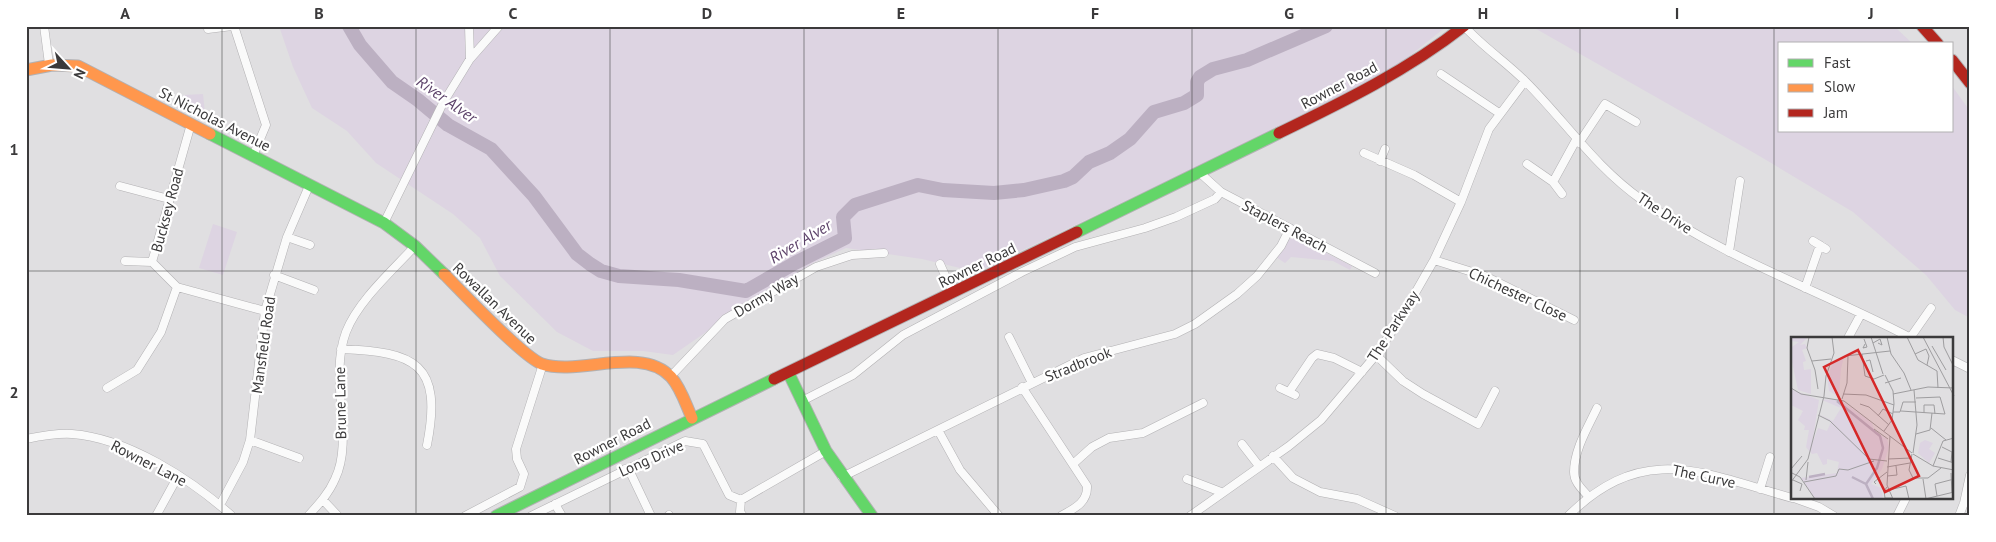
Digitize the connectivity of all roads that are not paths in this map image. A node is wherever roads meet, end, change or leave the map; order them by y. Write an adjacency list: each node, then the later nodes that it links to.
1 (44, 26): 11 (street)
2 (208, 26): 3 (street)
3 (233, 26): 22 (street)
4 (469, 26): 9 (street)
5 (499, 26): 9 (street)
6 (1464, 26): 14 (street, The Drive); 25 (main road, Rowner Road)
7 (1922, 26): 8 (main road)
8 (1936, 42)
9 (470, 59): 34 (street)
10 (1954, 63): 15 (main road)
11 (49, 64): 12 (main road, St Nicholas Avenue); 18 (main road, St Nicholas Avenue)
12 (26, 70)
13 (1440, 74): 16 (street)
14 (1525, 80): 16 (street, The Parkway); 19 (street, The Drive)
15 (1970, 83)
16 (1499, 113): 33 (street, The Parkway)
17 (1636, 122): 19 (street)
18 (191, 124): 22 (main road, St Nicholas Avenue); 32 (street, Bucksey Road)
19 (1578, 142): 27 (street); 40 (street, The Drive)
20 (1385, 148): 23 (street)
21 (1364, 153): 23 (street)
22 (253, 156): 29 (main road, St Nicholas Avenue)
23 (1380, 161): 33 (street)
24 (1527, 164): 27 (street)
25 (1200, 173): 30 (street, Staplers Reach); 51 (main road, Rowner Road)
26 (1740, 180): 40 (street)
27 (1553, 182): 31 (street)
28 (120, 186): 32 (street)
29 (309, 186): 34 (main road, St Nicholas Avenue); 36 (street, Mansfield Road)
30 (1221, 192): 35 (street, Staplers Reach); 73 (street)
31 (1562, 194)
32 (169, 199): 44 (street, Bucksey Road)
33 (1460, 202): 42 (street, The Parkway)
34 (384, 223): 39 (main road, Rowallan Avenue)
35 (1290, 228): 46 (street, Staplers Reach); 68 (street, Stradbrook)
36 (287, 237): 37 (street); 47 (street, Mansfield Road)
37 (310, 245)
38 (1820, 245): 49 (street)
39 (415, 246): 60 (street, Brune Lane); 63 (main road, Rowallan Avenue)
40 (1730, 252): 49 (street, The Drive)
41 (884, 253): 67 (street, Dormy Way)
42 (1434, 260): 55 (street, Chichester Close); 61 (street, The Parkway)
43 (125, 262): 44 (street)
44 (152, 262): 48 (street, Bucksey Road)
45 (940, 264): 51 (street)
46 (1375, 273)
47 (274, 275): 50 (street); 53 (street, Mansfield Road)
48 (177, 287): 53 (street, Bucksey Road); 70 (street)
49 (1805, 288): 54 (street, The Drive)
50 (314, 290)
51 (953, 293): 66 (main road, Rowner Road)
52 (1931, 308): 59 (street)
53 (265, 311): 79 (street, Mansfield Road)
54 (1861, 314): 57 (street); 58 (street, The Drive)
55 (1574, 320)
56 (1009, 337): 68 (street)
57 (1849, 337)
58 (1908, 337)
59 (1911, 337)
60 (341, 349): 81 (street); 98 (street, Brune Lane)
61 (1376, 354): 65 (street, The Parkway); 72 (street)
62 (1954, 361): 64 (street)
63 (543, 364): 67 (main road, Rowallan Avenue); 109 (street)
64 (1970, 369)
65 (1362, 372): 71 (street); 83 (street, The Parkway)
66 (789, 374): 73 (main road); 76 (main road, Rowner Road)
67 (671, 376): 76 (main road)
68 (1032, 383): 69 (street, Stradbrook)
69 (1022, 387): 77 (street, Stradbrook); 86 (street)
70 (107, 388)
71 (1280, 388)
72 (1495, 391)
73 (802, 401): 82 (main road)
74 (1203, 403): 86 (street)
75 (1597, 408): 96 (street)
76 (692, 418): 110 (main road, Rowner Road)
77 (938, 430): 91 (street, Stradbrook); 116 (street)
78 (26, 439): 90 (street, Rowner Lane)
79 (250, 440): 85 (street); 103 (street, Mansfield Road)
80 (1242, 444): 87 (street)
81 (427, 445)
82 (826, 451): 91 (main road); 99 (street)
83 (1273, 456): 87 (street, The Parkway); 118 (street)
84 (1770, 457): 93 (street)
85 (299, 458)
86 (1073, 464): 117 (street)
87 (1259, 466): 94 (street, The Parkway)
88 (625, 469): 99 (street, Long Drive); 102 (street, Long Drive); 113 (street)
89 (1970, 475): 95 (street)
90 (178, 476): 103 (street, Rowner Lane); 105 (street)
91 (842, 477): 115 (main road)
92 (1187, 479): 94 (street)
93 (1760, 489): 96 (street, The Curve); 97 (street, The Curve)
94 (1221, 492): 104 (street, The Parkway)
95 (1968, 493): 122 (street)
96 (1588, 496): 119 (street, The Curve)
97 (1791, 497)
98 (322, 500): 107 (street, Brune Lane); 108 (street)
99 (741, 500): 114 (street)
100 (1800, 500): 120 (street, The Curve)
101 (1905, 500): 121 (street)
102 (555, 504): 111 (street, Long Drive); 112 (street)
103 (220, 505): 106 (street, Rowner Lane)
104 (1193, 515)
105 (156, 516)
106 (232, 516)
107 (308, 516)
108 (338, 516)
109 (465, 516)
110 (496, 516)
111 (531, 516)
112 (562, 516)
113 (651, 516)
114 (743, 516)
115 (872, 516)
116 (999, 516)
117 (1061, 516)
118 (1395, 516)
119 (1568, 516)
120 (1834, 516)
121 (1897, 516)
122 (1959, 516)

